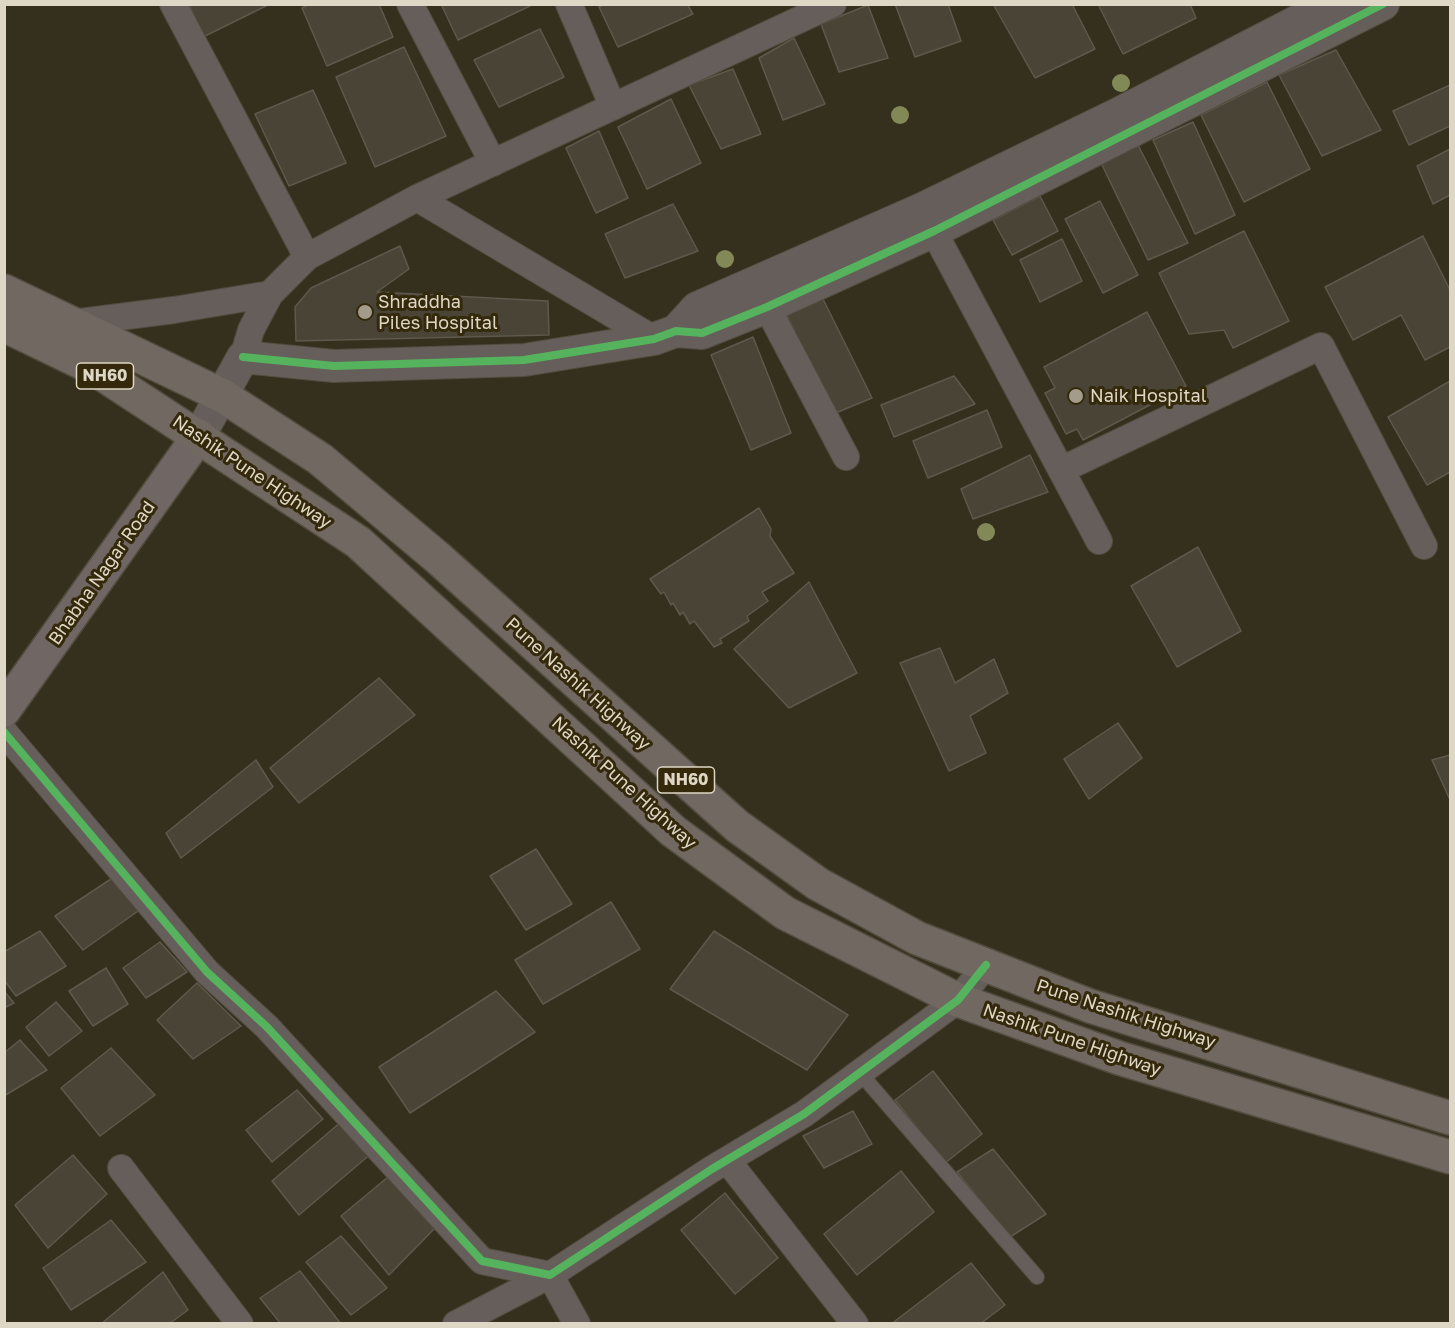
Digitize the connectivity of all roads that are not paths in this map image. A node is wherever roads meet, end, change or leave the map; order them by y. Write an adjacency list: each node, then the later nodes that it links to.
1 (173, 4): 11 (street)
2 (410, 4): 8 (street)
3 (569, 4): 7 (street)
4 (833, 4): 7 (street)
5 (1383, 4): 6 (street)
6 (1333, 12): 10 (street)
7 (613, 107): 8 (street)
8 (494, 163): 9 (street)
9 (417, 198): 11 (street); 17 (street)
10 (928, 220): 14 (street); 17 (street); 22 (street)
11 (307, 257): 13 (street)
12 (4, 291): 15 (highway, Pune Nashik Highway / NH60)
13 (270, 294): 15 (street); 18 (street)
14 (767, 307): 17 (street); 21 (street)
15 (72, 323): 19 (highway, Pune Nashik Highway / NH60)
16 (4, 325): 20 (highway, Nashik Pune Highway / NH60)
17 (665, 335): 18 (street)
18 (243, 357): 19 (street)
19 (223, 396): 20 (street); 27 (highway, Pune Nashik Highway / NH60)
20 (199, 436): 25 (main road, Bhabha Nagar Road); 28 (highway, Nashik Pune Highway / NH60)
21 (846, 457)
22 (1061, 470): 23 (street); 24 (street)
23 (1099, 540)
24 (1424, 546)
25 (4, 710)
26 (4, 732): 34 (street)
27 (986, 965): 28 (street); 30 (highway, Pune Nashik Highway / NH60)
28 (958, 1000): 29 (street); 31 (highway, Nashik Pune Highway / NH60)
29 (860, 1073): 32 (street); 35 (lane)
30 (1450, 1118)
31 (1450, 1157)
32 (727, 1160): 34 (street); 39 (street)
33 (121, 1168): 36 (street)
34 (550, 1275): 37 (street); 38 (street)
35 (1037, 1277)
36 (240, 1323)
37 (456, 1323)
38 (578, 1323)
39 (855, 1323)

